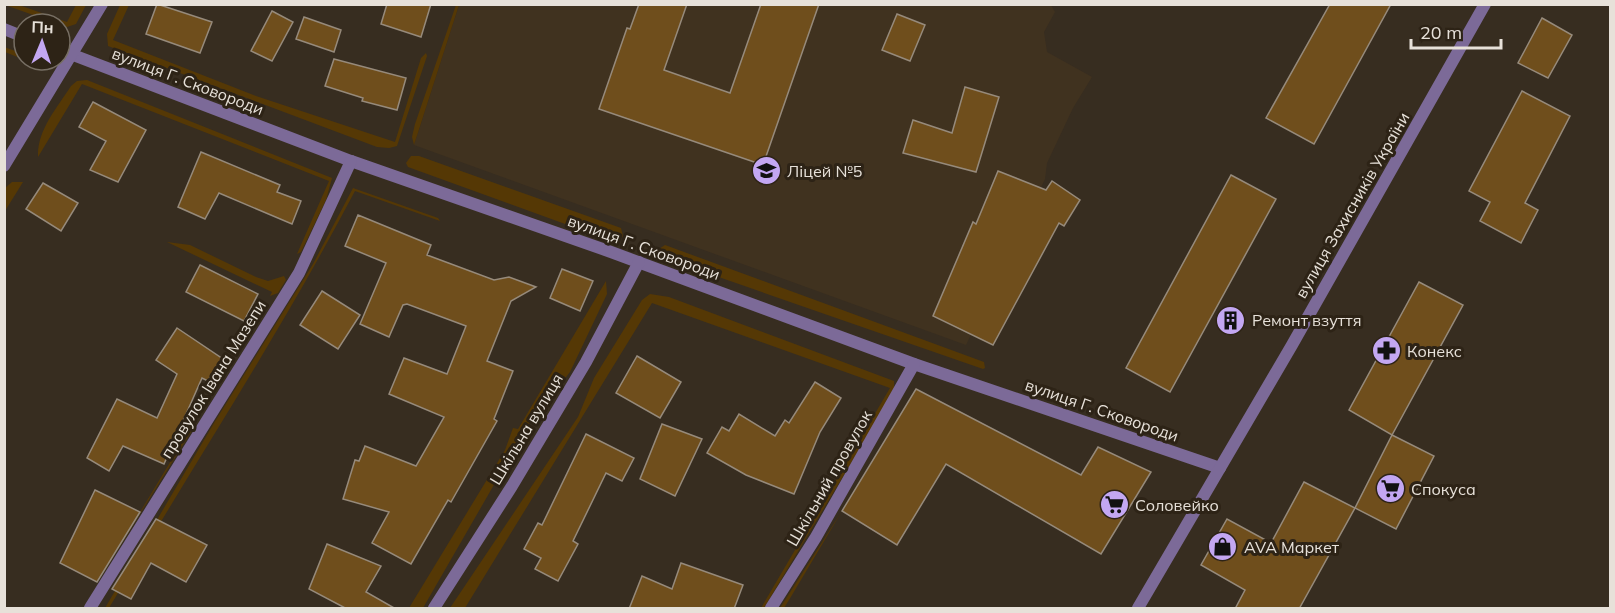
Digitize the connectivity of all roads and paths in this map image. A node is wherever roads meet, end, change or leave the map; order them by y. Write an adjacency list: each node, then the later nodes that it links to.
1 (102, 4): 3 (street)
2 (1485, 4): 8 (street, вулиця Захисників України)
3 (73, 55): 4 (street, вулиця Г. Сковороди); 5 (street)
4 (351, 160): 6 (street, вулиця Г. Сковороди); 10 (street, провулок Івана Мазепи)
5 (4, 166)
6 (639, 262): 7 (street, вулиця Г. Сковороди); 11 (street, Шкільна вулиця)
7 (914, 364): 8 (street, вулиця Г. Сковороди); 12 (street, Шкільний провулок)
8 (1220, 468): 9 (street, вулиця Захисників України)
9 (1141, 608)
10 (90, 609)
11 (434, 609)
12 (771, 609)

